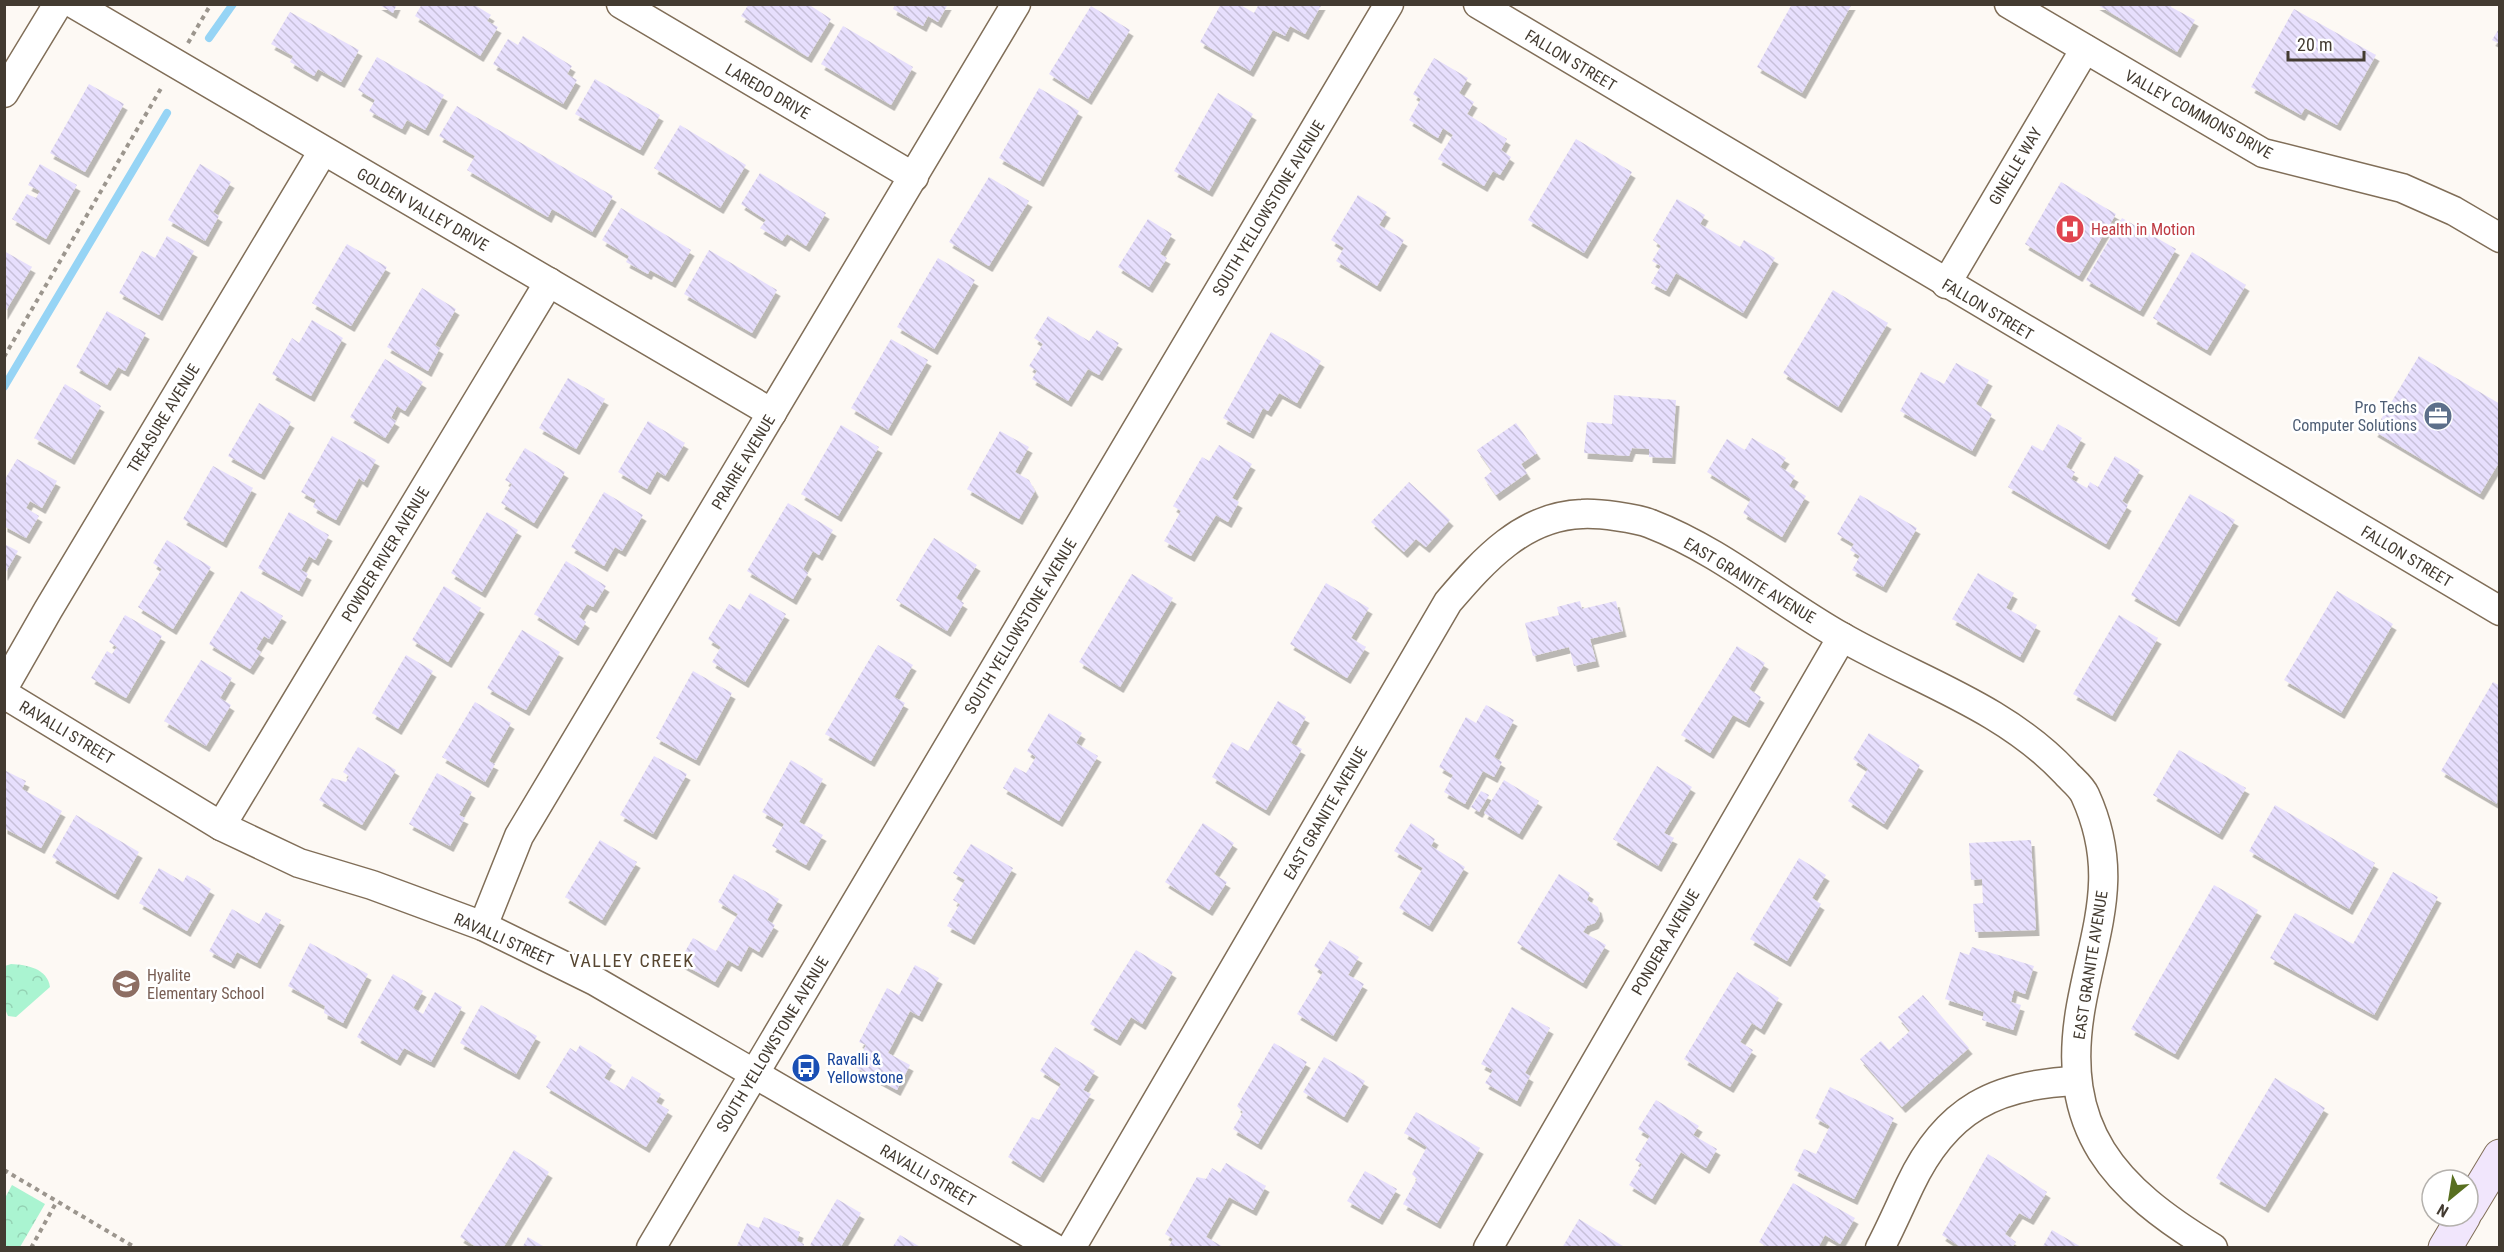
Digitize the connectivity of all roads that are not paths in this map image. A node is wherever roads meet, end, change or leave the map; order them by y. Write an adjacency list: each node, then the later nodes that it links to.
1 (58, 4): 9 (street)
2 (74, 4): 10 (street, GOLDEN VALLEY DRIVE)
3 (621, 4): 11 (street, LAREDO DRIVE)
4 (1016, 4): 11 (street, PRAIRIE AVENUE)
5 (1389, 4): 22 (street, SOUTH YELLOWSTONE AVENUE)
6 (1478, 4): 14 (street, FALLON STREET)
7 (2009, 4): 8 (street, VALLEY COMMONS DRIVE)
8 (2085, 49): 12 (street, VALLEY COMMONS DRIVE); 14 (street, GINELLE WAY)
9 (4, 93)
10 (324, 151): 13 (street, GOLDEN VALLEY DRIVE); 18 (street, TREASURE AVENUE)
11 (914, 177): 15 (street, PRAIRIE AVENUE)
12 (2499, 238)
13 (549, 282): 15 (street, GOLDEN VALLEY DRIVE); 20 (street, POWDER RIVER AVENUE)
14 (1946, 284): 16 (street, FALLON STREET)
15 (772, 413): 21 (street, PRAIRIE AVENUE)
16 (2499, 611)
17 (1842, 637): 23 (street, EAST GRANITE AVENUE); 30 (street, EAST GRANITE AVENUE); 31 (street, PONDERA AVENUE)
18 (4, 687)
19 (4, 694): 20 (street, RAVALLI STREET)
20 (221, 826): 21 (street, RAVALLI STREET)
21 (483, 926): 22 (street, RAVALLI STREET)
22 (754, 1076): 28 (street, SOUTH YELLOWSTONE AVENUE); 29 (street, RAVALLI STREET)
23 (2077, 1081): 27 (street, EAST GRANITE AVENUE); 32 (street)
24 (2499, 1156): 25 (street)
25 (2480, 1188)
26 (2457, 1228): 34 (street)
27 (2183, 1240): 33 (street, EAST GRANITE AVENUE)
28 (651, 1248)
29 (1054, 1248)
30 (1071, 1248)
31 (1488, 1248)
32 (1880, 1248)
33 (2213, 1248)
34 (2445, 1248)

